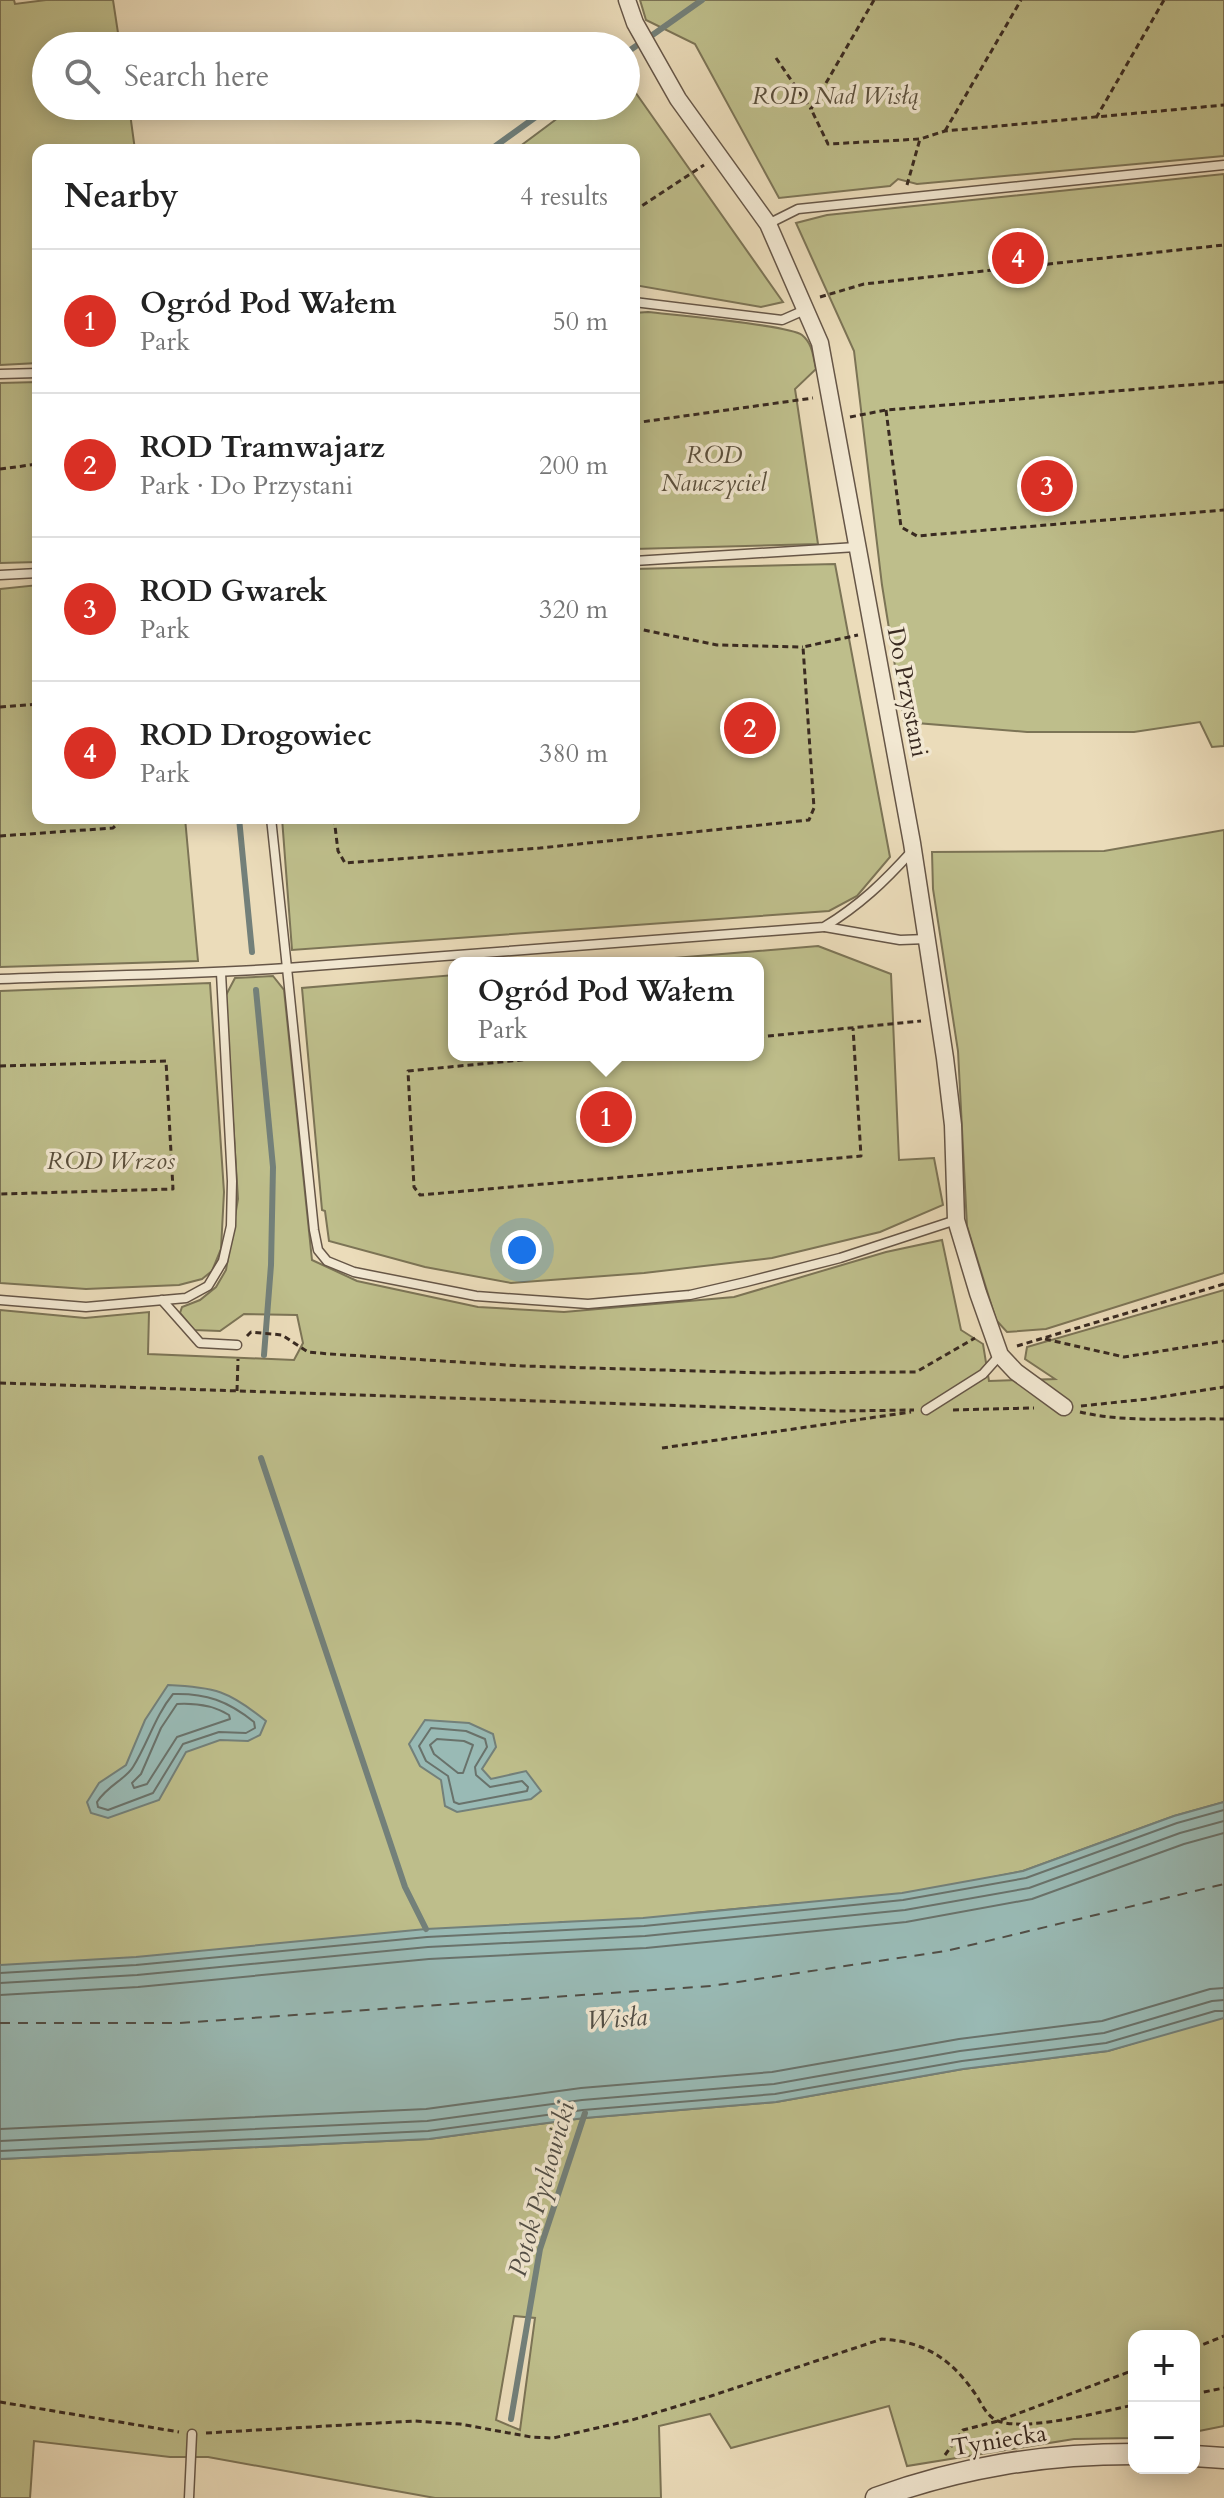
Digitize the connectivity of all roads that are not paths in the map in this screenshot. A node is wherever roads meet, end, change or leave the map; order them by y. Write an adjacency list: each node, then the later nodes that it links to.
1 (627, 0): 3 (street, Do Przystani)
2 (1224, 165): 3 (lane)
3 (768, 224): 5 (street, Do Przystani)
4 (640, 303): 5 (lane)
5 (808, 309): 8 (street, Do Przystani)
6 (32, 373): 7 (lane)
7 (0, 374)
8 (856, 547): 9 (lane); 13 (street, Do Przystani)
9 (640, 561)
10 (32, 573): 11 (lane)
11 (0, 575)
12 (272, 824): 16 (lane)
13 (912, 851): 14 (lane); 15 (street, Do Przystani)
14 (824, 927): 15 (lane); 16 (lane)
15 (927, 939): 19 (street, Do Przystani)
16 (287, 968): 17 (lane); 19 (lane)
17 (221, 973): 18 (lane); 21 (lane)
18 (0, 979)
19 (956, 1220): 23 (street, Do Przystani)
20 (0, 1300): 21 (lane)
21 (162, 1300): 22 (lane)
22 (237, 1345)
23 (1000, 1355): 24 (street, Do Przystani); 25 (lane)
24 (1064, 1407)
25 (926, 1410)
26 (192, 2434): 30 (lane)
27 (1128, 2454): 31 (street, Tyniecka)
28 (1200, 2456): 29 (street)
29 (1224, 2458)
30 (189, 2498)
31 (876, 2498)

